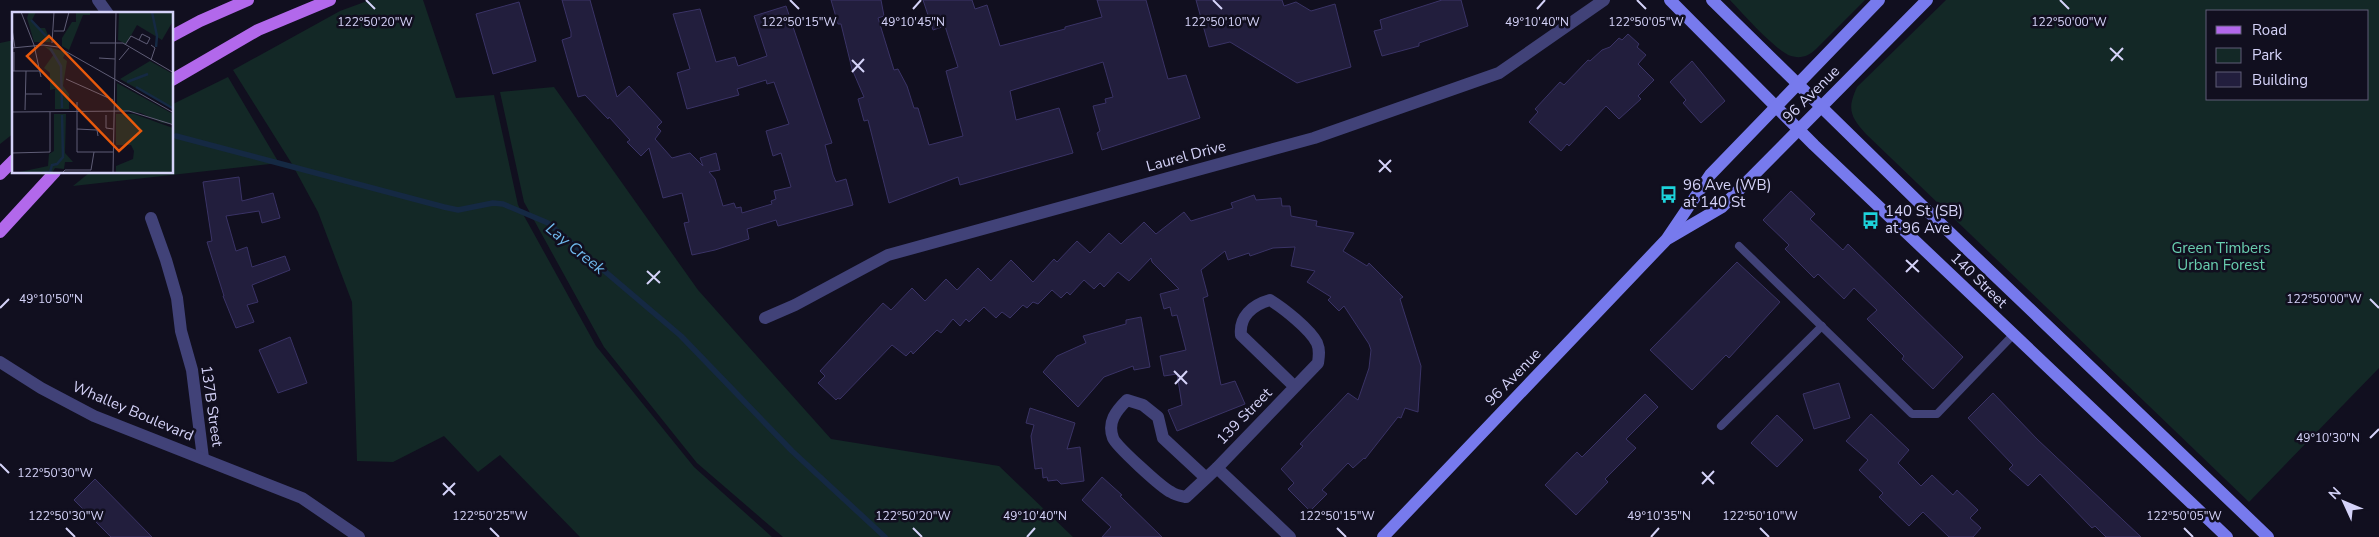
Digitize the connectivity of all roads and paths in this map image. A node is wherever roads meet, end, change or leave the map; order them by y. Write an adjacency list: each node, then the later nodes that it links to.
1 (98, 0): 9 (street)
2 (248, 0): 10 (main road)
3 (330, 0): 11 (main road)
4 (1604, 0): 23 (street, Laurel Drive)
5 (1670, 0): 13 (main road, 140 Street)
6 (1712, 0): 12 (main road, 140 Street)
7 (1880, 0): 12 (main road, 96 Avenue)
8 (1927, 0): 14 (main road, 96 Avenue)
9 (107, 12)
10 (174, 35)
11 (174, 79)
12 (1798, 85): 13 (main road, 96 Avenue); 14 (main road, 140 Street)
13 (1776, 107): 15 (main road, 140 Street); 21 (main road, 96 Avenue)
14 (1821, 107): 15 (main road, 96 Avenue); 36 (main road, 140 Street)
15 (1798, 129): 21 (main road, 96 Avenue); 25 (main road, 140 Street)
16 (12, 162): 17 (main road)
17 (0, 174)
18 (53, 174): 20 (main road)
19 (151, 218): 29 (street, 137B Street)
20 (0, 232)
21 (1666, 240): 34 (main road, 96 Avenue)
22 (1740, 246): 24 (lane)
23 (765, 318)
24 (1822, 326): 25 (lane); 28 (lane)
25 (2013, 335): 35 (main road, 140 Street)
26 (0, 362): 29 (street, Whalley Boulevard)
27 (1295, 387): 27 (street, 139 Street); 30 (street, 139 Street)
28 (1721, 426)
29 (203, 458): 32 (street, 137B Street)
30 (1217, 468): 31 (street, 139 Street); 33 (street, 139 Street)
31 (1206, 478): 31 (street, 139 Street)
32 (359, 537)
33 (1290, 537)
34 (1383, 537)
35 (2227, 537)
36 (2268, 537)

